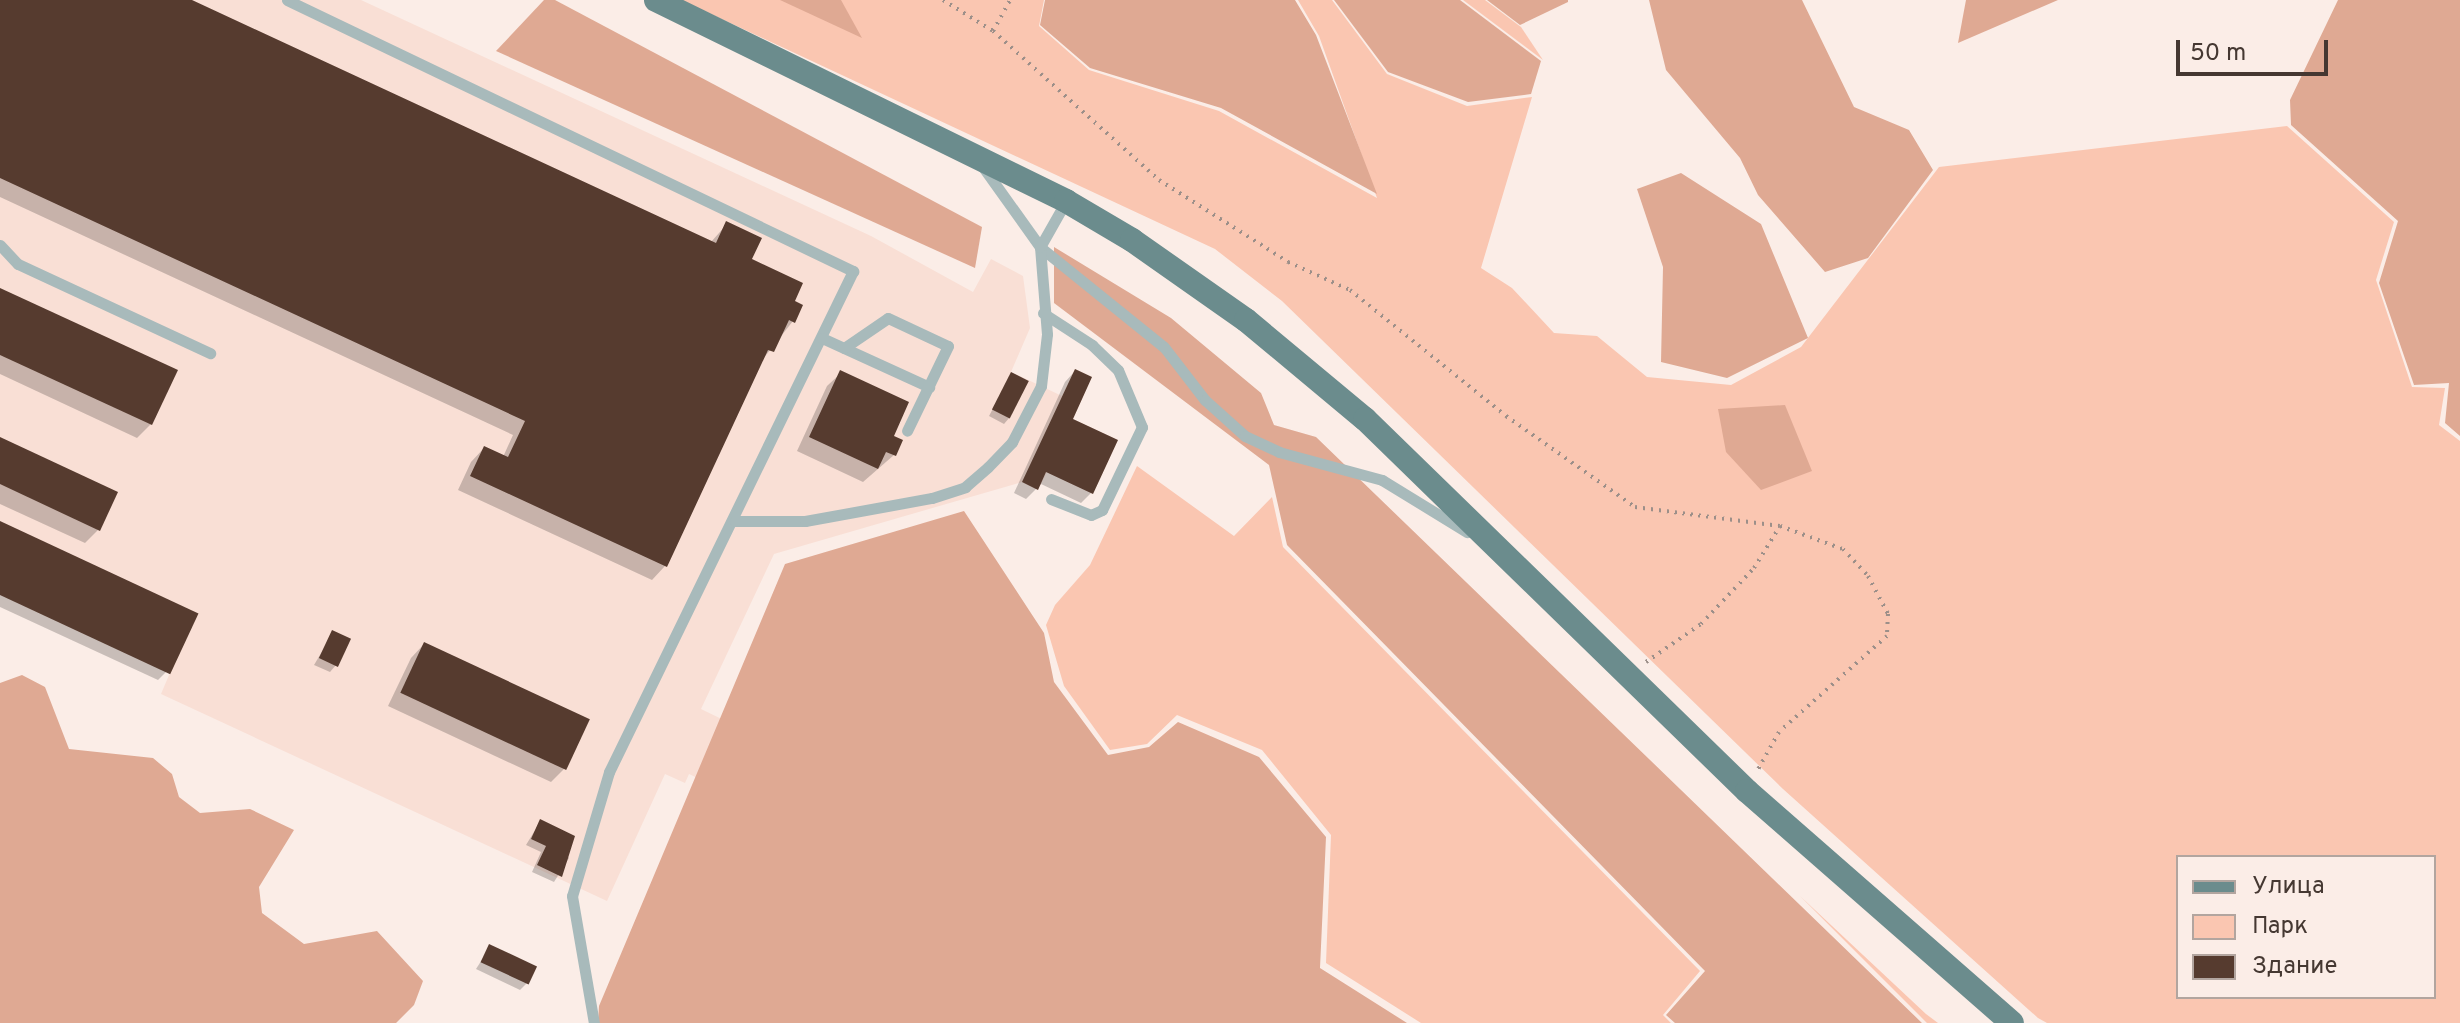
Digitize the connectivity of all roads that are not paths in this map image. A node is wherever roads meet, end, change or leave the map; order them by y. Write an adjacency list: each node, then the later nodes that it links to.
1 (287, 0): 8 (lane)
2 (656, 0): 3 (main road)
3 (973, 154): 4 (main road); 6 (lane)
4 (1066, 201): 6 (lane); 15 (main road)
5 (0, 245): 10 (lane)
6 (1040, 247): 7 (lane); 15 (lane)
7 (1043, 313): 13 (lane); 14 (lane)
8 (822, 338): 9 (lane); 14 (lane)
9 (844, 348): 11 (lane); 11 (lane)
10 (210, 353)
11 (929, 387): 12 (lane)
12 (907, 431)
13 (1051, 499)
14 (735, 521): 16 (lane)
15 (1510, 560): 17 (main road)
16 (594, 1023)
17 (2012, 1023)

